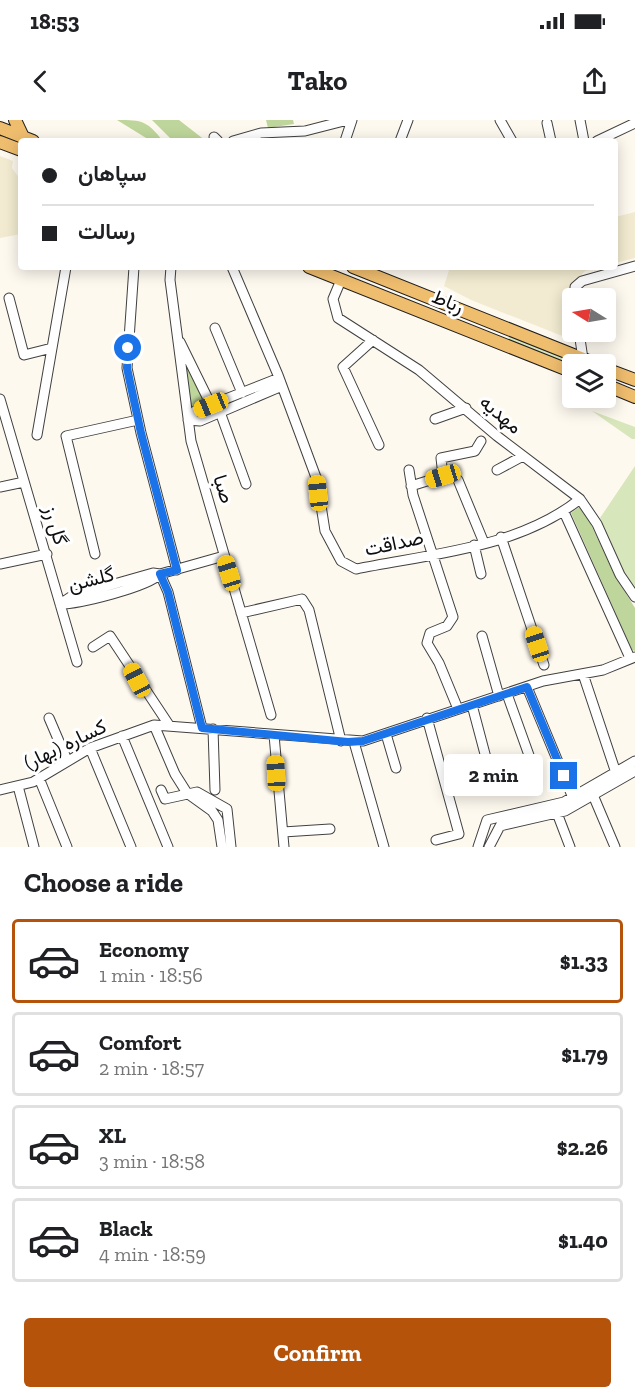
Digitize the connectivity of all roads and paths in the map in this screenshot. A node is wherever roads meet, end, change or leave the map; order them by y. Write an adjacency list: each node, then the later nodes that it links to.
1 (350, 120): 8 (street); 11 (street)
2 (408, 120): 12 (street)
3 (500, 120): 13 (street)
4 (580, 120): 15 (street)
5 (6, 123): 9 (main road); 17 (main road)
6 (547, 123): 14 (street)
7 (635, 123): 16 (street)
8 (287, 136): 10 (street)
9 (27, 138)
10 (244, 138)
11 (346, 138)
12 (401, 138)
13 (510, 138)
14 (550, 138)
15 (583, 138)
16 (603, 138)
17 (3, 143): 18 (main road)
18 (18, 149)
19 (635, 266): 27 (street)
20 (65, 270): 34 (street)
21 (134, 270): 48 (street)
22 (171, 270): 32 (street, صبا)
23 (233, 270): 39 (street, صداقت)
24 (316, 270): 26 (main road, رباط)
25 (360, 270): 29 (main road, رباط)
26 (341, 280): 31 (main road, رباط); 33 (street, مهدیه)
27 (575, 288)
28 (9, 298): 34 (street)
29 (478, 317): 31 (main road); 35 (main road, رباط)
30 (215, 328): 41 (street)
31 (472, 332): 36 (main road, رباط)
32 (177, 336): 44 (street); 49 (street, صبا)
33 (373, 340): 45 (street, مهدیه); 52 (street)
34 (52, 348): 50 (street)
35 (570, 354)
36 (562, 368)
37 (616, 373): 38 (main road)
38 (635, 380)
39 (281, 382): 41 (street); 46 (street); 65 (street, صداقت)
40 (616, 389): 42 (main road)
41 (242, 393): 44 (street)
42 (635, 396)
43 (0, 399): 57 (street, گل رز)
44 (211, 405): 49 (street)
45 (466, 408): 47 (street); 53 (street, مهدیه)
46 (220, 412): 49 (street); 58 (street)
47 (435, 419)
48 (138, 420): 67 (street); 70 (street)
49 (188, 420): 68 (street, صبا)
50 (38, 435)
51 (481, 441): 59 (street)
52 (379, 445)
53 (523, 456): 55 (street); 61 (street, مهدیه)
54 (409, 470): 59 (street)
55 (497, 470)
56 (458, 480): 64 (street)
57 (24, 482): 60 (street); 66 (street, گل رز)
58 (246, 484)
59 (411, 486): 65 (street)
60 (0, 487)
61 (580, 498): 62 (street, صداقت); 73 (street, مهدیه)
62 (564, 512): 63 (street, صداقت); 78 (street)
63 (501, 537): 64 (street, صداقت); 80 (street)
64 (479, 544): 65 (street, صداقت); 72 (street)
65 (432, 553): 85 (street)
66 (47, 554): 69 (street); 74 (street, گل رز)
67 (95, 554)
68 (224, 556): 70 (street, گلشن); 75 (street, صبا)
69 (0, 564)
70 (177, 570): 71 (street, گلشن)
71 (160, 574): 74 (street, گلشن); 91 (street)
72 (481, 574)
73 (635, 597)
74 (60, 604): 79 (street, گل رز)
75 (241, 613): 86 (street, صبا); 96 (street)
76 (482, 636): 83 (street)
77 (93, 647): 90 (street)
78 (633, 657): 81 (street, کساره (بهار))
79 (77, 662)
80 (544, 665)
81 (583, 674): 82 (street, کساره (بهار)); 104 (street)
82 (527, 687): 83 (street, کساره (بهار)); 113 (street)
83 (503, 695): 84 (street, کساره (بهار)); 103 (street)
84 (472, 705): 85 (street, کساره (بهار)); 107 (street)
85 (458, 709): 88 (street, کساره (بهار))
86 (271, 715)
87 (49, 718): 99 (street)
88 (427, 718): 93 (street, کساره (بهار)); 117 (street)
89 (154, 725): 90 (street, کساره (بهار)); 95 (street, کساره (بهار)); 111 (street)
90 (169, 726): 91 (street, کساره (بهار))
91 (202, 728): 92 (street, کساره (بهار))
92 (213, 729): 94 (street, کساره (بهار)); 110 (street)
93 (386, 734): 97 (street, کساره (بهار)); 101 (street)
94 (274, 735): 96 (street, کساره (بهار)); 116 (street)
95 (122, 736): 98 (street, کساره (بهار)); 121 (street)
96 (341, 741): 97 (street, کساره (بهار))
97 (354, 742): 125 (street)
98 (90, 748): 99 (street, کساره (بهار)); 120 (street)
99 (67, 760): 105 (street, کساره (بهار))
100 (635, 761): 104 (street)
101 (396, 768)
102 (635, 771): 112 (street)
103 (535, 772)
104 (616, 773): 113 (street)
105 (39, 778): 106 (street, کساره (بهار)); 119 (street)
106 (18, 786): 108 (street, کساره (بهار)); 118 (street)
107 (494, 788)
108 (0, 790)
109 (161, 790): 111 (street)
110 (215, 790)
111 (188, 793): 122 (street); 123 (street)
112 (593, 795): 114 (street); 129 (street)
113 (573, 798): 126 (street)
114 (557, 813): 127 (street); 128 (street)
115 (330, 829): 116 (street)
116 (283, 832): 124 (street)
117 (436, 840)
118 (34, 847)
119 (67, 847)
120 (131, 847)
121 (168, 847)
122 (222, 847)
123 (231, 847)
124 (284, 847)
125 (384, 847)
126 (478, 847)
127 (489, 847)
128 (570, 847)
129 (615, 847)

